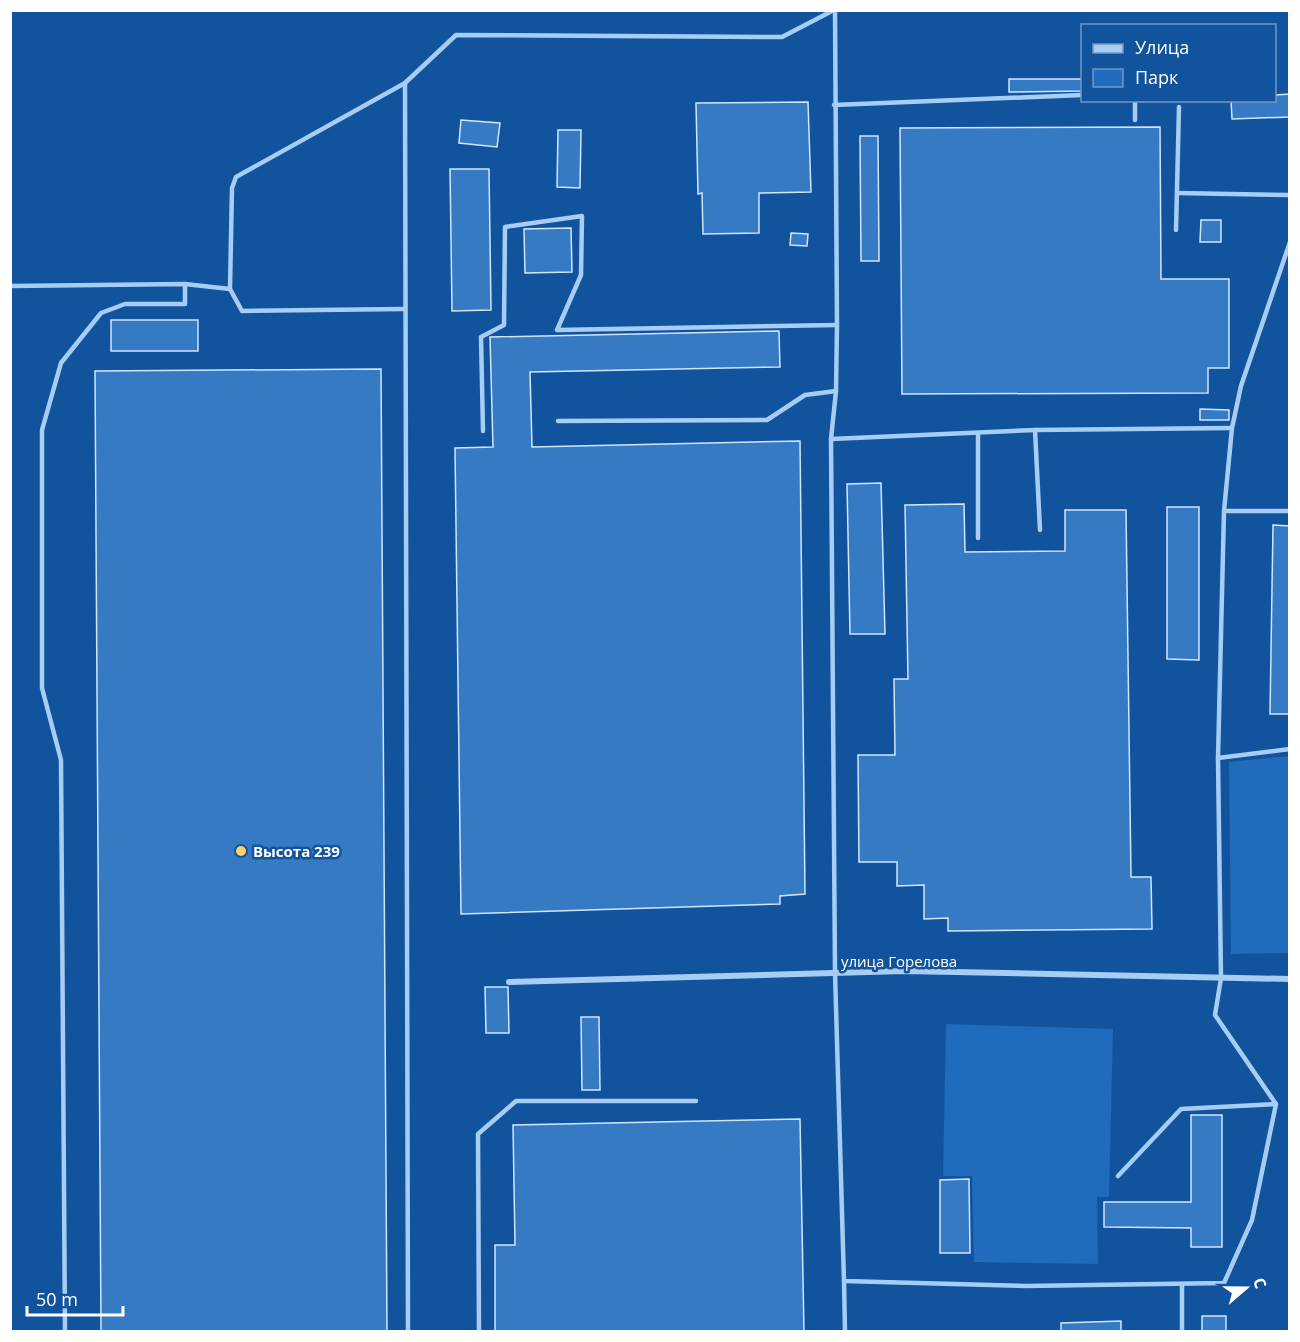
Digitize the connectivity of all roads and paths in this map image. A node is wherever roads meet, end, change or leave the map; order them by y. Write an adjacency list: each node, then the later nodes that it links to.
1 (835, 10): 2 (lane); 5 (lane)
2 (405, 83): 14 (lane); 15 (lane)
3 (1081, 95): 5 (lane)
4 (1135, 102): 7 (lane)
5 (834, 105): 16 (lane)
6 (1179, 107): 8 (lane)
7 (1135, 120)
8 (1178, 193): 9 (lane); 10 (lane)
9 (1290, 195)
10 (1176, 230)
11 (1290, 242): 19 (lane)
12 (185, 284): 13 (lane); 14 (lane); 39 (lane)
13 (10, 286)
14 (230, 289): 15 (lane)
15 (404, 309): 40 (lane)
16 (837, 325): 17 (lane); 21 (lane)
17 (836, 391): 18 (lane); 23 (lane)
18 (558, 421)
19 (1232, 428): 20 (lane); 24 (lane)
20 (1035, 430): 22 (lane); 26 (lane)
21 (483, 431)
22 (978, 433): 23 (lane); 27 (lane)
23 (831, 439): 30 (lane)
24 (1224, 511): 25 (lane); 29 (lane)
25 (1290, 511)
26 (1040, 530)
27 (978, 538)
28 (1290, 749): 29 (lane)
29 (1218, 759): 31 (lane)
30 (835, 973): 31 (street, улица Горелова); 33 (street, улица Горелова); 37 (lane)
31 (1221, 978): 32 (street, улица Горелова); 35 (lane)
32 (1290, 979)
33 (509, 982)
34 (696, 1101): 41 (lane)
35 (1276, 1104): 36 (lane); 38 (lane)
36 (1118, 1176)
37 (844, 1281): 38 (lane); 42 (lane)
38 (1182, 1284): 43 (lane)
39 (65, 1332)
40 (408, 1332)
41 (479, 1332)
42 (845, 1332)
43 (1182, 1332)

